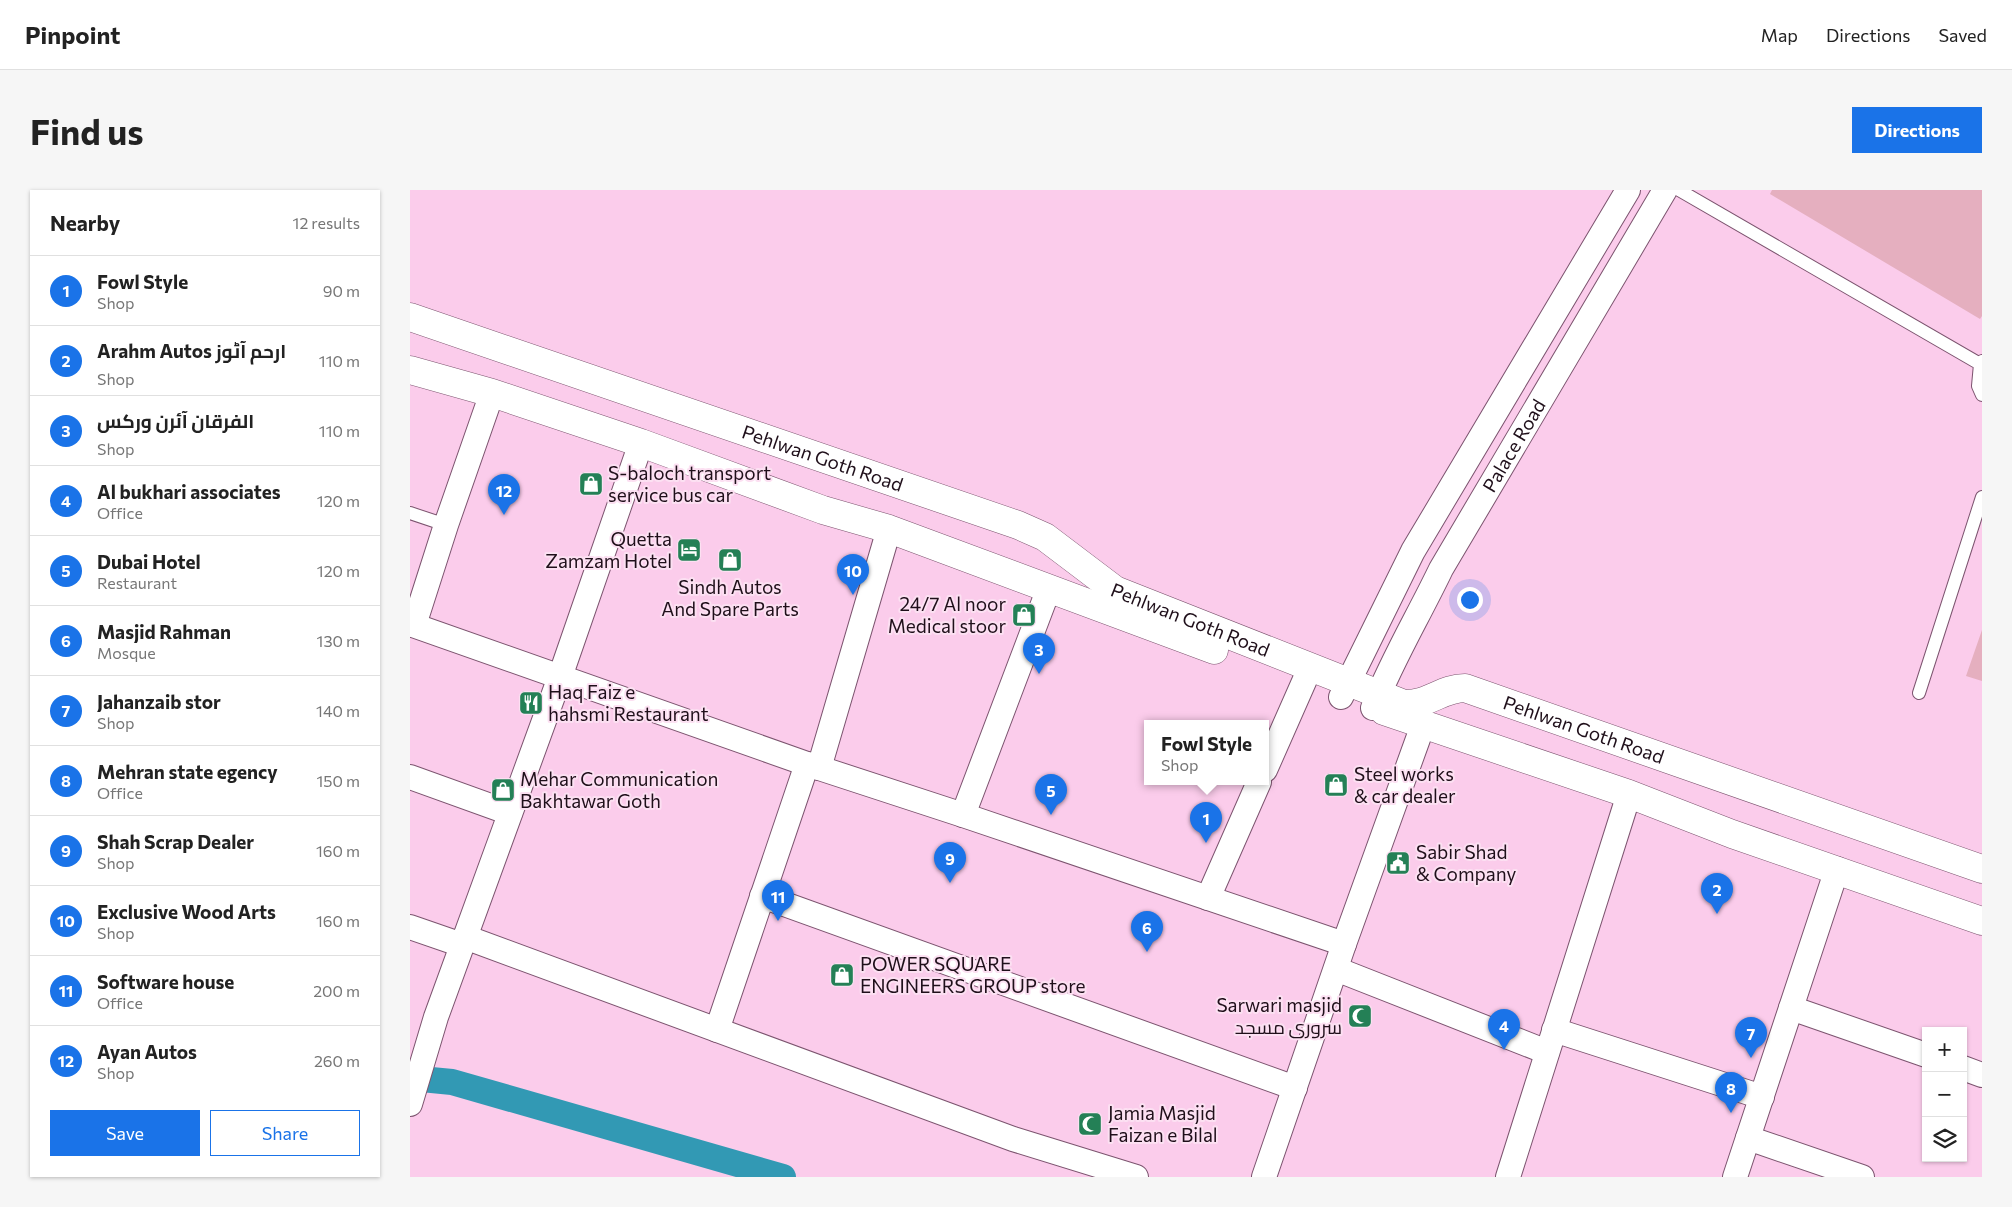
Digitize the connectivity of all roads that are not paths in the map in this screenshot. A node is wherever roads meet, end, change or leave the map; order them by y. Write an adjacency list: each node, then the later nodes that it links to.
1 (1628, 190): 18 (street, Palace Road)
2 (1665, 190): 20 (street, Palace Road)
3 (1679, 190): 5 (lane)
4 (410, 317): 16 (main road, Pehlwan Goth Road)
5 (1981, 363): 8 (lane)
6 (410, 370): 7 (main road, Pehlwan Goth Road)
7 (492, 393): 9 (main road, Pehlwan Goth Road); 12 (street)
8 (1982, 395)
9 (641, 443): 13 (main road, Pehlwan Goth Road); 17 (street)
10 (1982, 497): 19 (lane)
11 (410, 513): 12 (lane)
12 (446, 525): 15 (street)
13 (889, 529): 14 (main road, Pehlwan Goth Road); 23 (street)
14 (1049, 588): 16 (main road, Pehlwan Goth Road); 28 (street)
15 (412, 625): 17 (street)
16 (1306, 676): 18 (main road, Pehlwan Goth Road); 22 (street)
17 (560, 677): 23 (street); 27 (street)
18 (1344, 690): 20 (main road, Pehlwan Goth Road)
19 (1919, 693)
20 (1376, 701): 21 (main road, Pehlwan Goth Road); 30 (main road, Pehlwan Goth Road)
21 (1423, 725): 26 (main road, Pehlwan Goth Road); 36 (street)
22 (1269, 761)
23 (813, 766): 28 (street); 31 (street)
24 (410, 777): 27 (street)
25 (1258, 785): 32 (street)
26 (1630, 794): 29 (main road, Pehlwan Goth Road); 40 (street)
27 (510, 812): 35 (street)
28 (963, 814): 32 (street)
29 (1838, 869): 33 (main road, Pehlwan Goth Road); 38 (street)
30 (1982, 869)
31 (762, 896): 39 (street); 44 (street)
32 (1208, 898): 36 (street)
33 (1982, 921)
34 (410, 927): 35 (street)
35 (464, 941): 39 (street); 45 (street)
36 (1344, 944): 37 (street)
37 (1336, 969): 40 (street); 44 (street)
38 (1791, 1008): 41 (street); 46 (street)
39 (717, 1030): 48 (street)
40 (1550, 1041): 46 (street); 50 (street)
41 (1922, 1054)
42 (1967, 1069): 43 (street)
43 (1982, 1074)
44 (1295, 1088): 49 (street)
45 (413, 1092)
46 (1762, 1097): 47 (street)
47 (1748, 1138): 51 (street); 52 (street)
48 (1136, 1177)
49 (1264, 1177)
50 (1508, 1177)
51 (1735, 1177)
52 (1862, 1177)

